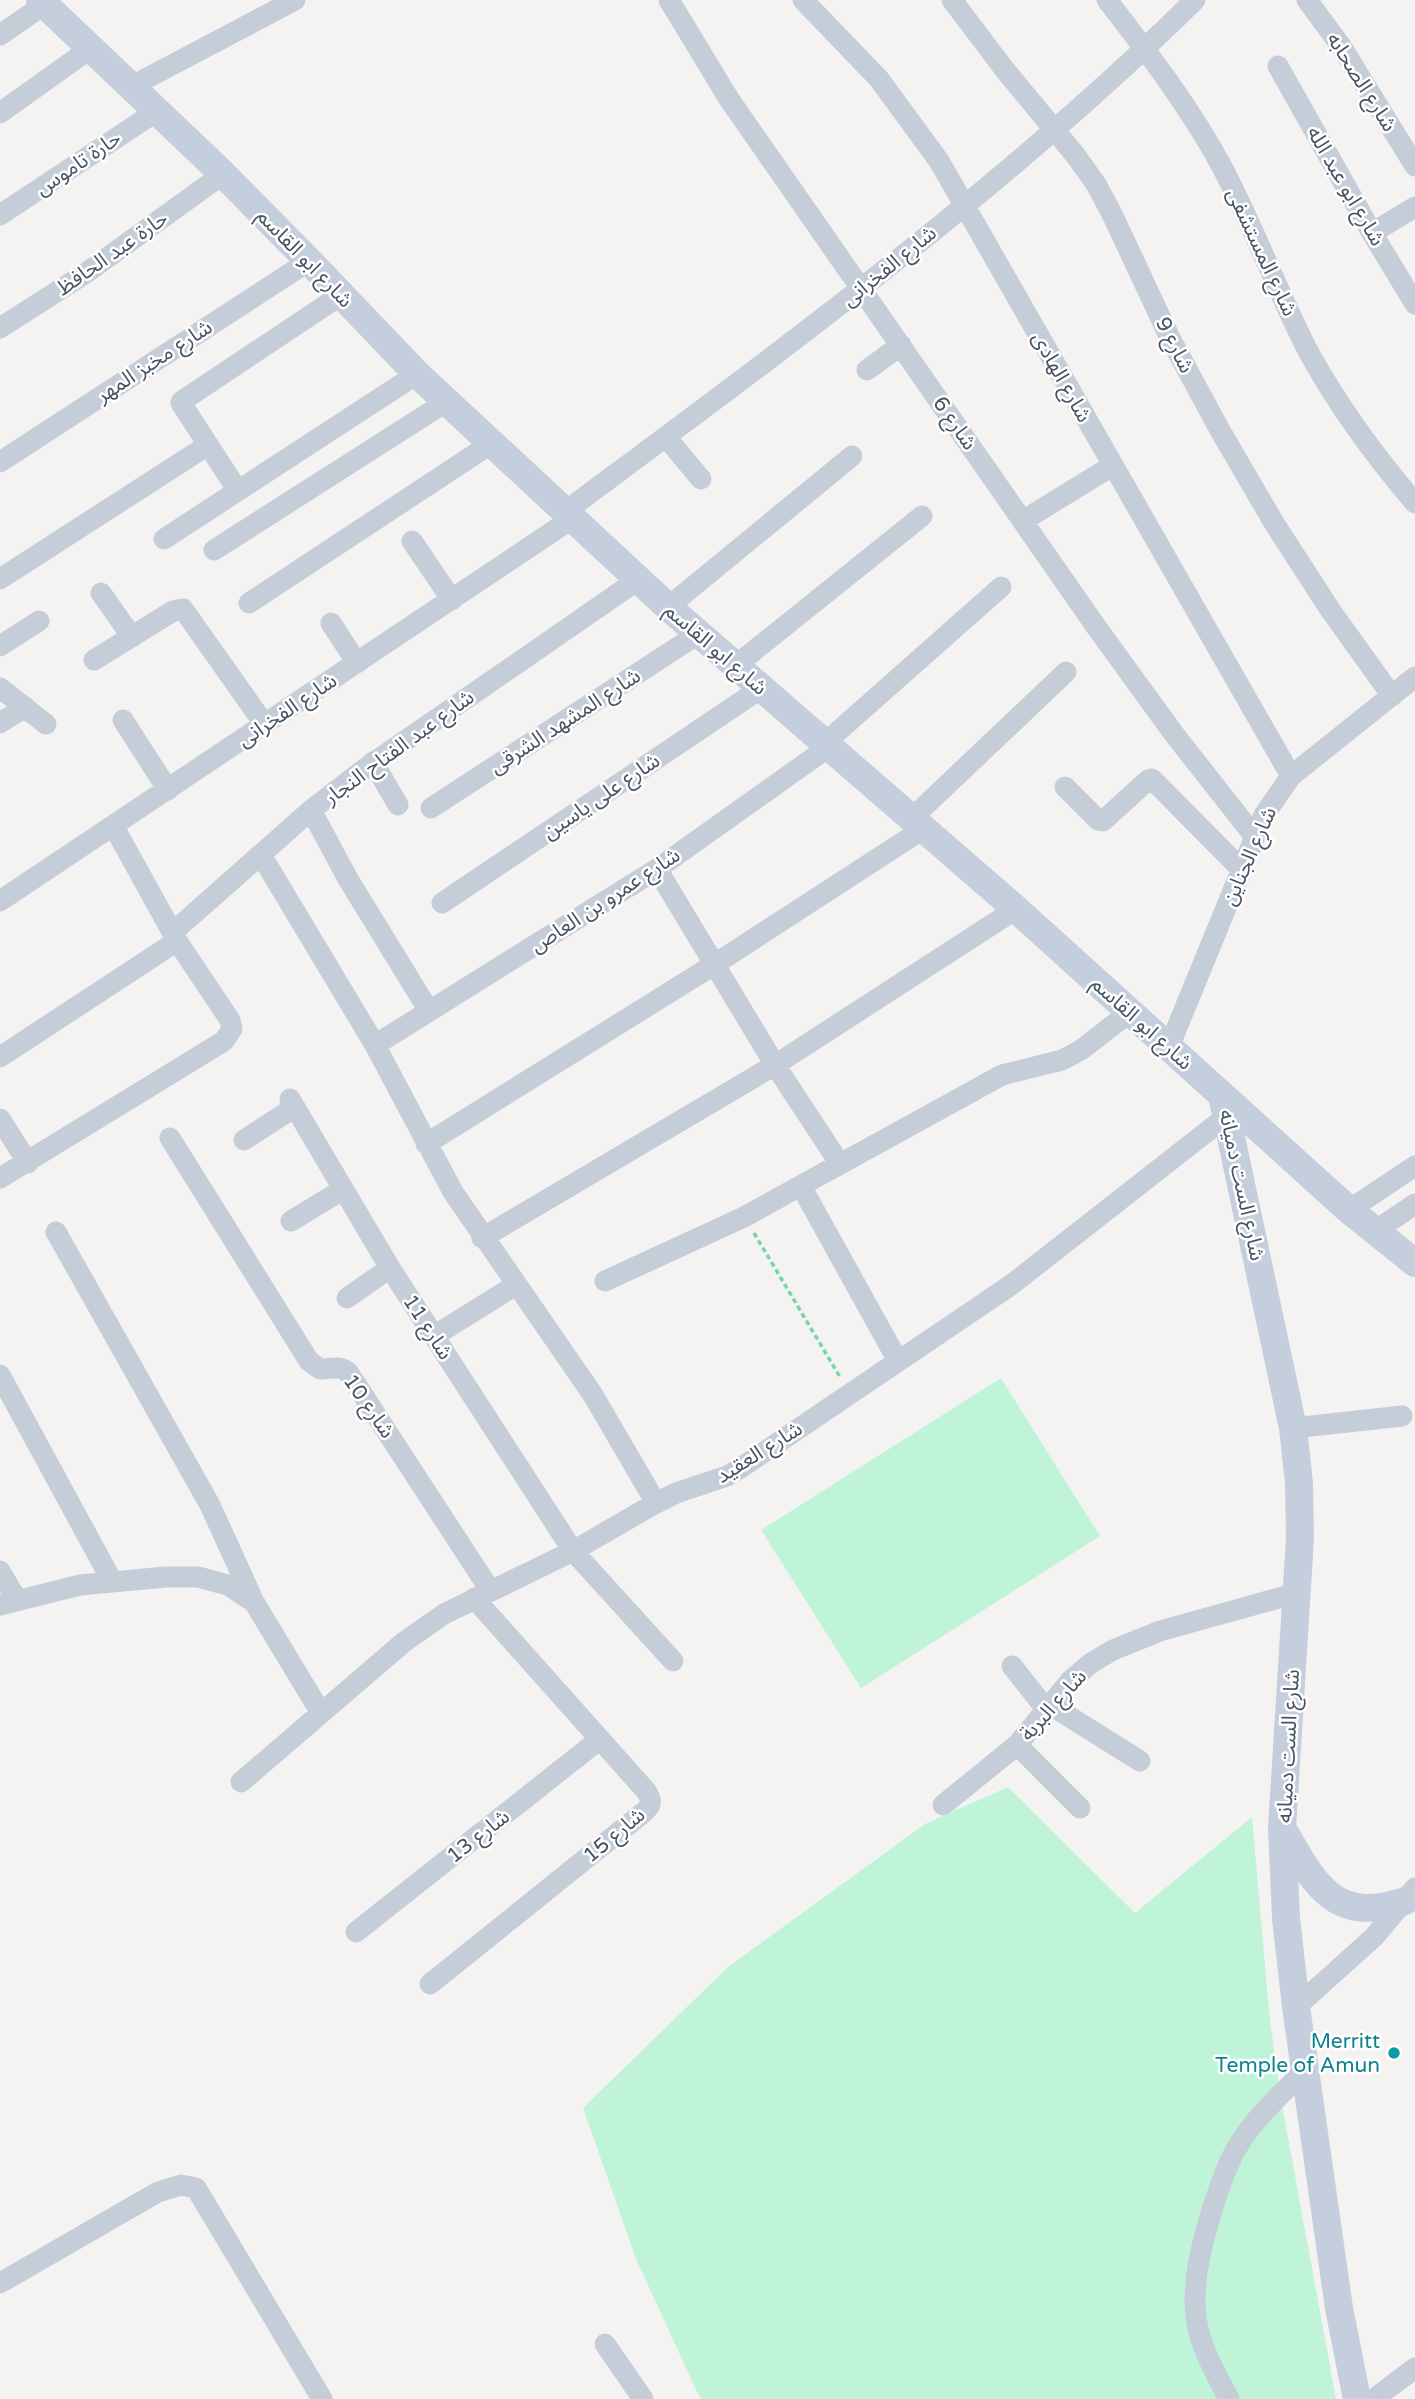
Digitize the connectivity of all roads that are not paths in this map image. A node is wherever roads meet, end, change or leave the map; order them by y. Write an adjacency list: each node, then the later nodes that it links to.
1 (669, 0): 24 (street, شارع 6)
2 (803, 0): 19 (street, شارع الهادى)
3 (952, 0): 16 (street, شارع 9)
4 (1107, 0): 11 (street, شارع المستشفى)
5 (1195, 0): 11 (street, شارع الفخرانى)
6 (1307, 0): 17 (street, شارع الصحابه)
7 (43, 1): 9 (street); 10 (street, شارع ابو القاسم)
8 (283, 3): 13 (street)
9 (0, 35)
10 (91, 48): 13 (street, شارع ابو القاسم); 15 (street)
11 (1145, 49): 16 (street, شارع الفخرانى); 40 (street, شارع المستشفى)
12 (1278, 66): 22 (street, شارع ابو عبد الله)
13 (132, 86): 14 (street, شارع ابو القاسم)
14 (157, 111): 18 (street, شارع ابو القاسم); 21 (street, حارة تاموس)
15 (0, 113)
16 (1054, 129): 19 (street, شارع الفخرانى); 66 (street, شارع 9)
17 (1415, 166)
18 (223, 174): 23 (street, شارع ابو القاسم); 27 (street, حارة عبد الحافظ)
19 (965, 205): 24 (street, شارع الفخرانى); 37 (street, شارع الهادى)
20 (1415, 207): 22 (street)
21 (0, 215)
22 (1372, 233): 26 (street, شارع ابو عبد الله)
23 (309, 261): 25 (street, شارع ابو القاسم); 36 (street, شارع مخبز المهر)
24 (862, 290): 28 (street, شارع 6); 32 (street, شارع الفخرانى)
25 (341, 295): 30 (street, شارع ابو القاسم); 34 (street)
26 (1415, 304)
27 (0, 328)
28 (901, 345): 29 (street); 43 (street, شارع 6)
29 (867, 370)
30 (417, 374): 31 (street, شارع ابو القاسم); 39 (street)
31 (446, 402): 33 (street, شارع ابو القاسم); 46 (street)
32 (666, 437): 38 (street); 41 (street, شارع الفخرانى)
33 (492, 443): 41 (street, شارع ابو القاسم); 52 (street)
34 (208, 444): 39 (street); 47 (street)
35 (852, 456): 53 (street)
36 (0, 462)
37 (1112, 466): 43 (street); 74 (street, شارع الهادى)
38 (701, 479)
39 (238, 491): 44 (street)
40 (1415, 503)
41 (570, 514): 48 (street, شارع ابو القاسم); 51 (street, شارع الفخرانى)
42 (922, 516): 61 (street)
43 (1024, 520): 82 (street, شارع 6)
44 (164, 539)
45 (412, 541): 51 (street)
46 (214, 550)
47 (0, 579)
48 (639, 579): 53 (street, شارع ابو القاسم); 73 (street, شارع عبد الفتاح النجار)
49 (1001, 587): 72 (street, شارع عمرو بن العاص)
50 (101, 593): 57 (street)
51 (452, 600): 60 (street, شارع الفخرانى)
52 (249, 603)
53 (668, 607): 56 (street, شارع ابو القاسم)
54 (39, 621): 58 (street)
55 (331, 623): 60 (street)
56 (698, 634): 61 (street, شارع ابو القاسم); 78 (street, شارع المشهد الشرقى)
57 (132, 637): 59 (street); 71 (street)
58 (0, 646)
59 (94, 660)
60 (357, 663): 71 (street, شارع الفخرانى)
61 (735, 666): 65 (street, شارع ابو القاسم)
62 (1066, 672): 80 (street)
63 (1415, 677): 66 (street, شارع الجناين)
64 (0, 688): 67 (street)
65 (760, 689): 72 (street, شارع ابو القاسم); 87 (street, شارع على ياسين)
66 (1392, 696): 74 (street, شارع الجناين)
67 (25, 707): 69 (street); 70 (street)
68 (123, 720): 76 (street)
69 (0, 723)
70 (46, 724)
71 (265, 725): 76 (street, شارع الفخرانى)
72 (828, 744): 80 (street, شارع ابو القاسم); 84 (street, شارع عمرو بن العاص)
73 (373, 762): 77 (street); 79 (street, شارع عبد الفتاح النجار)
74 (1291, 776): 82 (street, شارع الجناين)
75 (1065, 787): 85 (street)
76 (168, 790): 81 (street, شارع الفخرانى)
77 (398, 805)
78 (431, 808)
79 (311, 810): 83 (street, شارع عبد الفتاح النجار); 91 (street)
80 (917, 824): 88 (street, شارع ابو القاسم); 90 (street)
81 (114, 827): 86 (street, شارع الفخرانى); 89 (street)
82 (1255, 837): 85 (street, شارع الجناين)
83 (261, 855): 89 (street, شارع عبد الفتاح النجار); 93 (street)
84 (657, 869): 90 (street); 91 (street, شارع عمرو بن العاص)
85 (1242, 870): 94 (street, شارع الجناين)
86 (0, 901)
87 (442, 903)
88 (1016, 909): 92 (street, شارع ابو القاسم); 96 (street)
89 (175, 937): 95 (street, شارع عبد الفتاح النجار); 102 (street)
90 (715, 964): 96 (street); 101 (street)
91 (429, 1011): 93 (street, شارع عمرو بن العاص)
92 (1130, 1012): 94 (street, شارع ابو القاسم); 103 (street)
93 (375, 1045): 101 (street)
94 (1169, 1047): 97 (street, شارع ابو القاسم)
95 (0, 1058)
96 (775, 1065): 103 (street); 113 (street)
97 (1225, 1106): 109 (street, شارع ابو القاسم); 120 (street, شارع العقيد); 123 (street, شارع الست دميانه)
98 (0, 1119): 102 (street)
99 (170, 1138): 129 (street, شارع 10)
100 (244, 1140): 107 (street, شارع 11)
101 (426, 1144): 113 (street)
102 (28, 1163): 105 (street)
103 (840, 1164): 106 (street)
104 (1415, 1166): 109 (street)
105 (0, 1178)
106 (801, 1186): 116 (street); 120 (street)
107 (342, 1190): 110 (street); 115 (street, شارع 11)
108 (1415, 1204): 111 (street)
109 (1349, 1210): 111 (street, شارع ابو القاسم)
110 (291, 1221)
111 (1375, 1231): 114 (street, شارع ابو القاسم)
112 (56, 1232): 131 (street)
113 (482, 1238): 117 (street)
114 (1415, 1263)
115 (390, 1268): 118 (street); 119 (street, شارع 11)
116 (605, 1281)
117 (516, 1285): 119 (street); 124 (street)
118 (347, 1298)
119 (434, 1336): 125 (street, شارع 11)
120 (898, 1361): 124 (street, شارع العقيد)
121 (0, 1375): 127 (street)
122 (1402, 1416): 123 (street)
123 (1293, 1428): 128 (street, شارع الست دميانه)
124 (656, 1503): 125 (street, شارع العقيد)
125 (573, 1551): 129 (street, شارع العقيد); 132 (street, شارع 11)
126 (0, 1571): 130 (street)
127 (112, 1581): 130 (street); 131 (street)
128 (1297, 1593): 134 (street, شارع البربة); 142 (street, شارع الست دميانه)
129 (482, 1594): 135 (street, شارع العقيد); 136 (street, شارع 15)
130 (9, 1602)
131 (254, 1602): 135 (street)
132 (673, 1661)
133 (1012, 1666): 134 (street)
134 (1048, 1706): 137 (street, شارع البربة); 138 (street)
135 (321, 1713): 139 (street, شارع العقيد)
136 (600, 1739): 144 (street, شارع 13); 145 (street, شارع 15)
137 (1017, 1745): 140 (street, شارع البربة); 141 (street)
138 (1140, 1761)
139 (241, 1782)
140 (943, 1805)
141 (1080, 1808)
142 (1282, 1828): 143 (street); 146 (street, شارع الست دميانه)
143 (1410, 1894): 146 (street)
144 (356, 1932)
145 (430, 1984)
146 (1296, 2007): 147 (street, شارع الست دميانه)
147 (1305, 2070): 153 (street); 154 (street, شارع الست دميانه)
148 (0, 2283): 152 (street)
149 (605, 2344): 151 (street)
150 (1415, 2368): 155 (street)
151 (637, 2397)
152 (322, 2399)
153 (1229, 2399)
154 (1357, 2399)
155 (1374, 2399)

